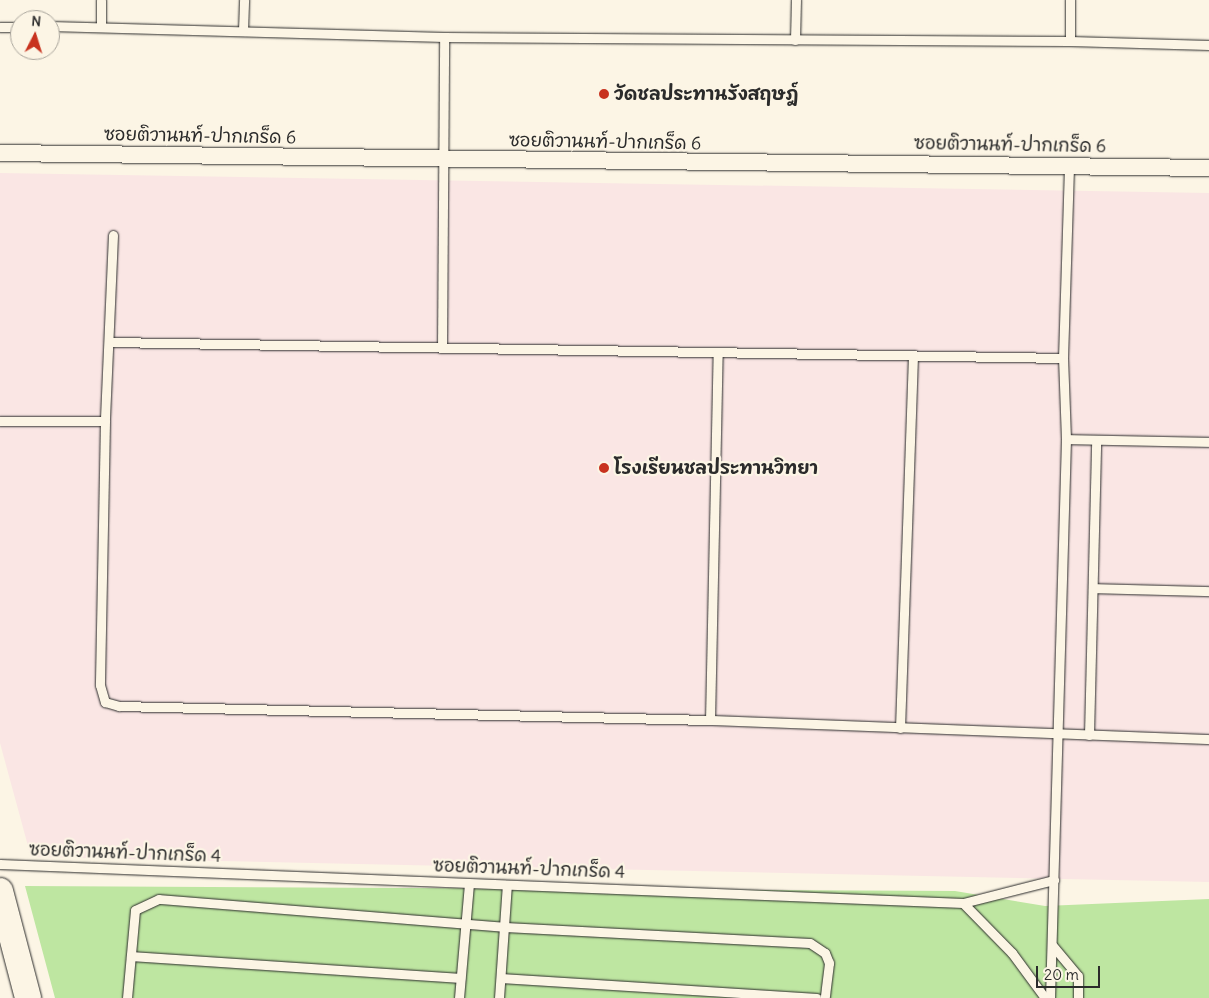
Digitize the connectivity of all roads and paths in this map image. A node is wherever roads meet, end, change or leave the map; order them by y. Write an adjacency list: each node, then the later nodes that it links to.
1 (101, 0): 6 (lane)
2 (244, 0): 7 (lane)
3 (796, 0): 9 (lane)
4 (1070, 0): 10 (lane)
5 (60, 26): 6 (lane)
6 (102, 26): 7 (lane)
7 (243, 31): 8 (lane)
8 (444, 37): 9 (lane); 13 (lane)
9 (796, 40): 10 (lane)
10 (1070, 41): 11 (lane)
11 (1209, 45)
12 (0, 153): 13 (street, ซอยติวานนท์-ปากเกร็ด 6)
13 (445, 160): 14 (street, ซอยติวานนท์-ปากเกร็ด 6); 18 (lane)
14 (1069, 166): 15 (street, ซอยติวานนท์-ปากเกร็ด 6); 21 (lane)
15 (1209, 168)
16 (113, 235): 17 (lane)
17 (110, 342): 18 (lane); 23 (lane)
18 (442, 348): 19 (lane)
19 (718, 352): 20 (lane); 29 (lane)
20 (913, 356): 21 (lane); 30 (lane)
21 (1063, 358): 24 (lane)
22 (0, 421): 23 (lane)
23 (105, 421): 29 (lane)
24 (1066, 439): 25 (lane); 31 (lane)
25 (1096, 440): 26 (lane); 27 (lane)
26 (1209, 442)
27 (1093, 588): 28 (lane); 32 (lane)
28 (1209, 591)
29 (710, 720): 30 (lane)
30 (900, 728): 31 (lane)
31 (1057, 734): 32 (lane); 35 (lane)
32 (1090, 735): 33 (lane)
33 (1209, 739)
34 (0, 864): 36 (lane, ซอยติวานนท์-ปากเกร็ด 4)
35 (1054, 880): 39 (lane, ซอยติวานนท์-ปากเกร็ด 4); 42 (lane)
36 (469, 883): 37 (lane, ซอยติวานนท์-ปากเกร็ด 4); 40 (lane)
37 (507, 885): 39 (lane, ซอยติวานนท์-ปากเกร็ด 4); 41 (lane)
38 (0, 892): 46 (main road)
39 (963, 903): 52 (lane)
40 (465, 924): 41 (lane); 43 (lane); 44 (lane)
41 (505, 927): 45 (lane); 51 (lane)
42 (1052, 945): 53 (lane); 54 (lane)
43 (131, 956): 44 (lane); 47 (lane)
44 (460, 978): 48 (lane)
45 (501, 978): 49 (lane); 50 (lane)
46 (28, 998)
47 (127, 998)
48 (459, 998)
49 (499, 998)
50 (816, 998)
51 (825, 998)
52 (1045, 998)
53 (1050, 998)
54 (1078, 998)

